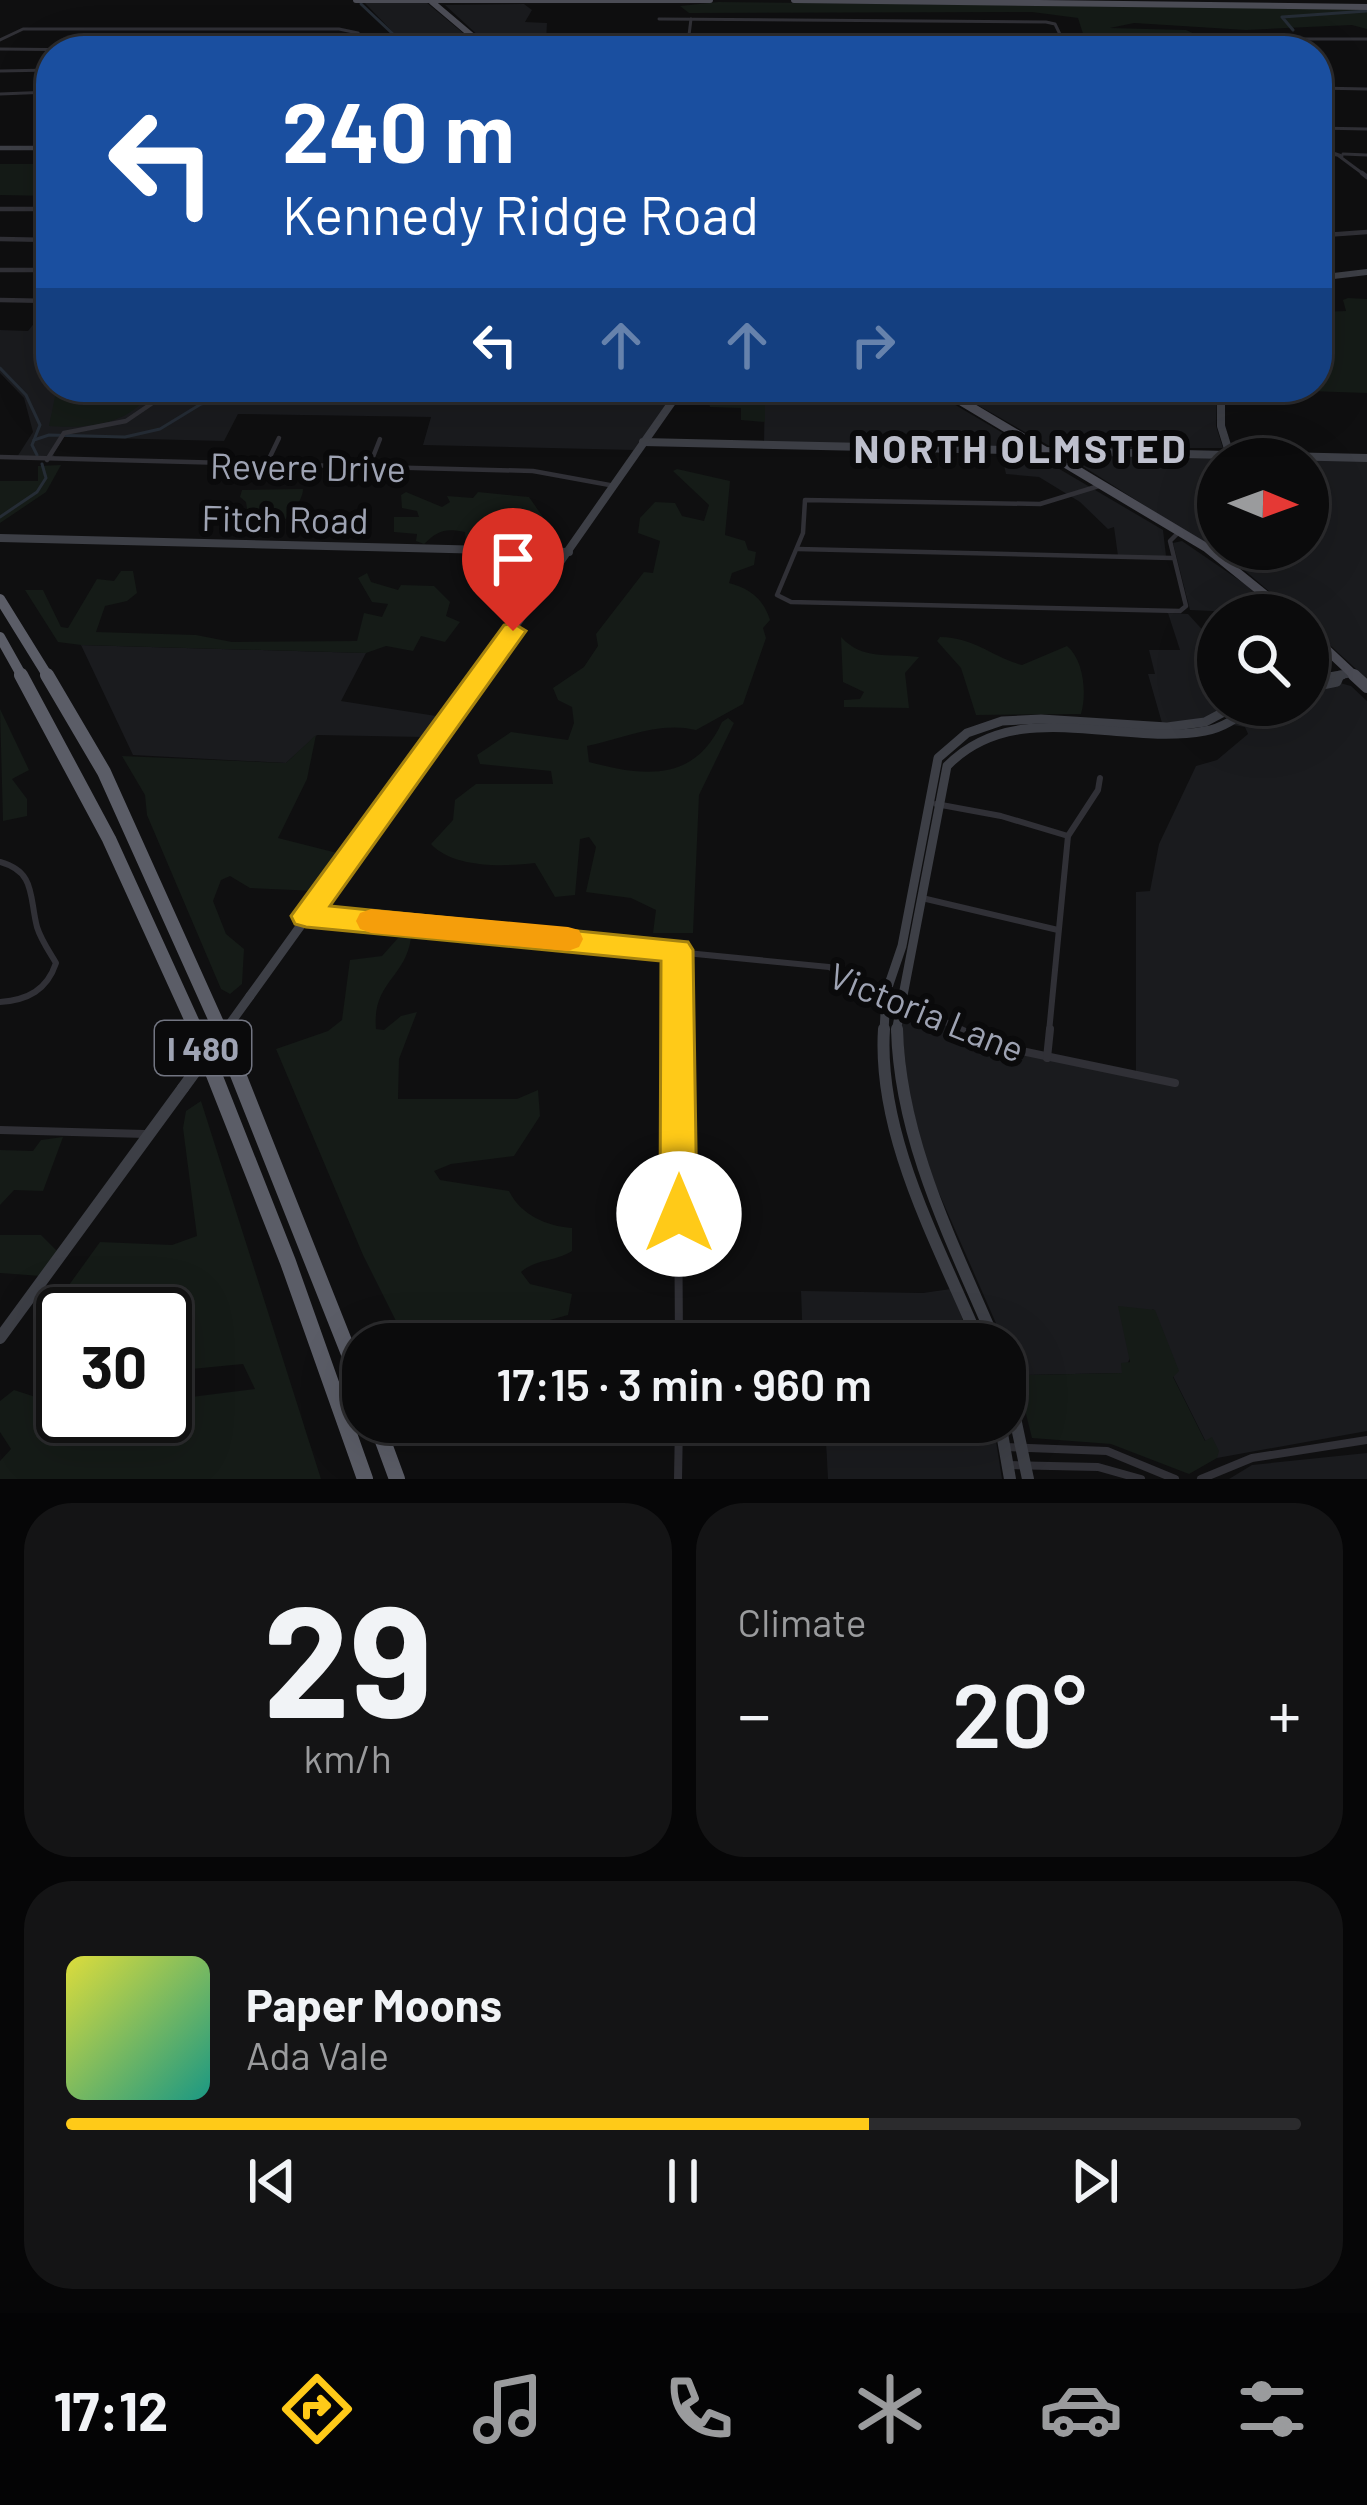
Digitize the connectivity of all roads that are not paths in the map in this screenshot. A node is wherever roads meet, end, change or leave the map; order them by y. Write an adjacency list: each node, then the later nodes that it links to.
1 (356, 0): 2 (main road)
2 (413, 0): 3 (main road)
3 (430, 0): 7 (main road); 10 (main road)
4 (710, 0): 7 (main road)
5 (794, 0): 8 (main road)
6 (1275, 0): 8 (street)
7 (451, 1): 10 (main road)
8 (1282, 6): 9 (main road)
9 (1367, 7)
10 (439, 8): 14 (main road)
11 (659, 19): 12 (street)
12 (691, 20): 15 (street); 16 (street)
13 (356, 36): 21 (street)
14 (472, 36)
15 (688, 36)
16 (1061, 36)
17 (1097, 36): 18 (street)
18 (1169, 36)
19 (1332, 38): 20 (street)
20 (1367, 39)
21 (0, 40)
22 (0, 49): 23 (street)
23 (36, 49)
24 (36, 70): 25 (street)
25 (0, 71)
26 (1332, 88): 27 (street)
27 (1367, 89)
28 (36, 93): 29 (street)
29 (0, 94)
30 (1332, 128): 31 (street)
31 (1367, 129)
32 (0, 148): 33 (street)
33 (36, 148)
34 (1367, 155): 35 (street)
35 (1367, 177)
36 (0, 208): 37 (street)
37 (36, 209)
38 (1367, 232): 39 (street)
39 (1332, 233)
40 (0, 239): 41 (street)
41 (36, 240)
42 (0, 270): 43 (street)
43 (36, 270)
44 (1367, 272): 45 (street)
45 (1332, 276)
46 (0, 300): 47 (street)
47 (36, 301)
48 (154, 402): 61 (street)
49 (671, 402): 55 (street)
50 (963, 402): 56 (main road)
51 (1221, 402): 53 (street)
52 (279, 437): 62 (street)
53 (1225, 438)
54 (380, 439): 63 (street)
55 (643, 442): 56 (street); 65 (street)
56 (1048, 452): 57 (street); 64 (main road)
57 (1197, 454)
58 (0, 457): 61 (street, Revere Drive)
59 (1329, 457): 60 (street)
60 (1367, 458)
61 (47, 460): 62 (street, Revere Drive)
62 (266, 465): 63 (street, Revere Drive)
63 (369, 467): 65 (street, Revere Drive)
64 (1102, 485): 66 (main road); 68 (street)
65 (615, 486): 69 (street)
66 (1180, 531): 70 (street); 71 (main road)
67 (0, 538): 69 (street, Fitch Road)
68 (797, 549): 70 (street); 70 (street)
69 (569, 552): 85 (street)
70 (1172, 559)
71 (1266, 594)
72 (0, 599): 98 (highway, I 480)
73 (0, 637): 109 (highway, I 480)
74 (1329, 655): 75 (main road)
75 (1346, 674): 76 (street); 77 (main road)
76 (1329, 683)
77 (1367, 687)
78 (1197, 723): 81 (street)
79 (1218, 726): 81 (street)
80 (1100, 778): 82 (street)
81 (932, 804): 82 (street); 84 (street)
82 (1068, 836): 86 (street)
83 (0, 862): 90 (street)
84 (916, 897): 86 (street); 88 (street); 89 (street)
85 (306, 916): 87 (street, Victoria Lane); 94 (street, bridge)
86 (1058, 930): 91 (street)
87 (677, 950): 88 (street, Victoria Lane); 95 (street)
88 (886, 993): 89 (street, Victoria Lane); 96 (street)
89 (901, 1001): 91 (street, Victoria Lane); 97 (street)
90 (0, 1002)
91 (1047, 1058): 92 (street, Victoria Lane)
92 (1174, 1083)
93 (0, 1130): 94 (street)
94 (148, 1134): 99 (street)
95 (679, 1323)
96 (971, 1323)
97 (988, 1323)
98 (342, 1337)
99 (0, 1338)
100 (1367, 1441): 114 (street)
101 (384, 1443): 110 (highway)
102 (679, 1443): 111 (street)
103 (1005, 1443): 105 (street)
104 (1023, 1443): 106 (street)
105 (1006, 1447): 106 (street); 107 (street)
106 (1024, 1447): 108 (street); 113 (street)
107 (1010, 1472): 108 (street)
108 (1027, 1472): 112 (street)
109 (365, 1479)
110 (398, 1479)
111 (678, 1479)
112 (1141, 1479)
113 (1175, 1479)
114 (1201, 1479)

